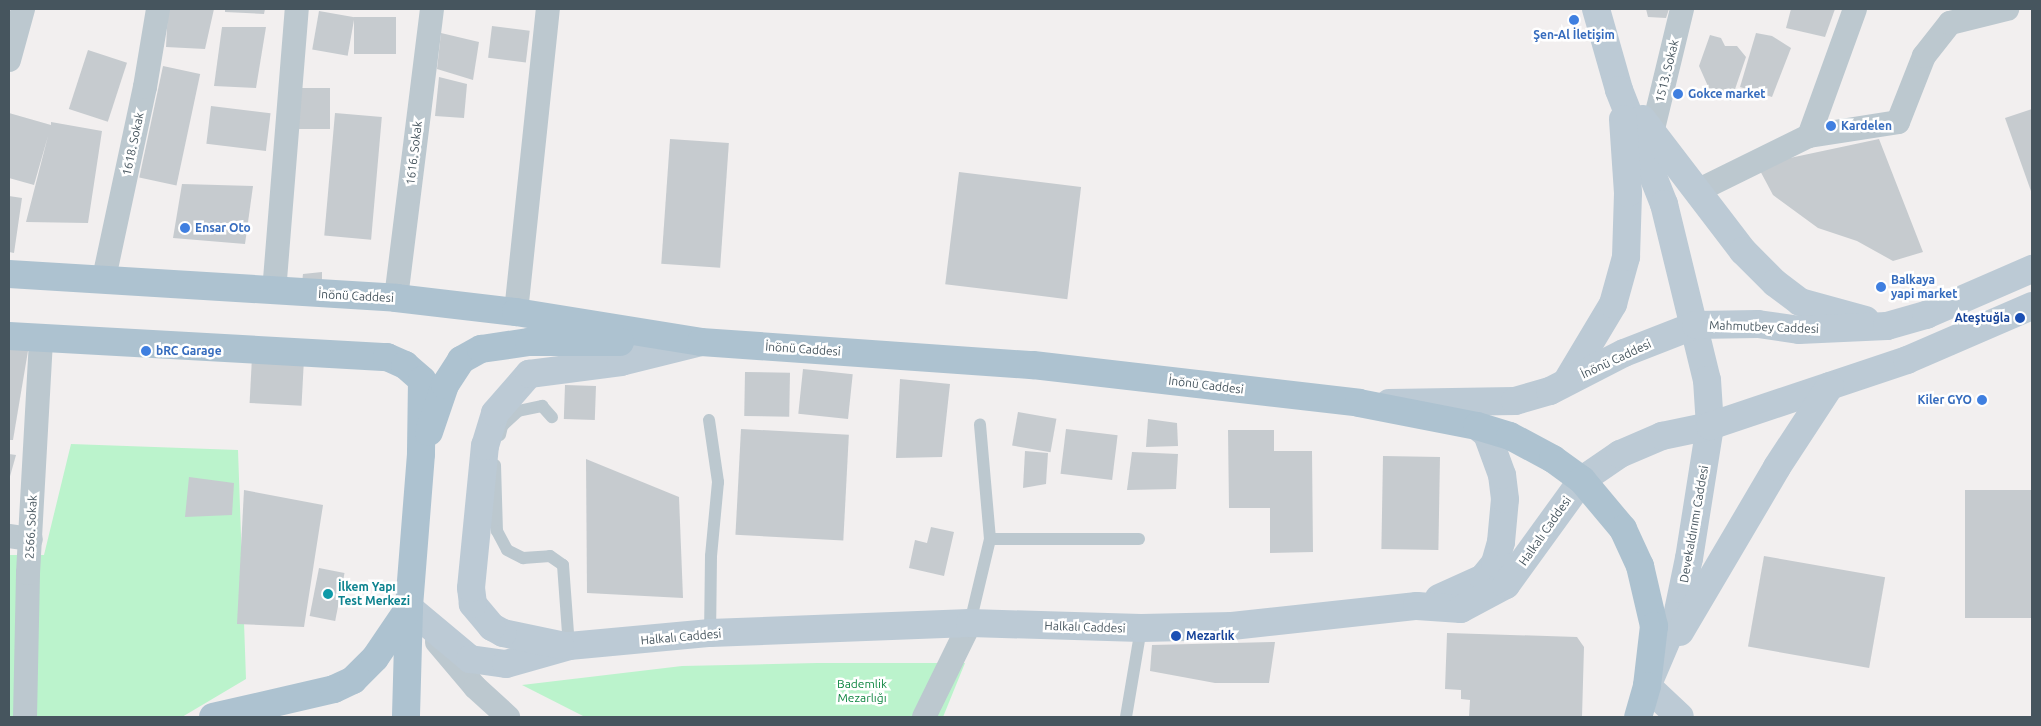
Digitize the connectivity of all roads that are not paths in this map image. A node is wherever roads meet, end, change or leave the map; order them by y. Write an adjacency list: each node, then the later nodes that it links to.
1 (23, 9): 10 (street)
2 (158, 9): 17 (street, 1618. Sokak)
3 (298, 9): 18 (street)
4 (432, 9): 19 (street, 1616. Sokak)
5 (548, 9): 21 (street)
6 (1596, 9): 11 (main road)
7 (1682, 9): 12 (street, 1513. Sokak)
8 (1855, 9): 13 (street)
9 (2008, 9): 13 (street)
10 (9, 60)
11 (1619, 90): 12 (main road); 22 (main road, Devekaldırımı Caddesi); 27 (main road)
12 (1652, 133): 14 (main road)
13 (1809, 136): 14 (street)
14 (1697, 191): 23 (main road)
15 (2032, 269): 23 (main road, Mahmutbey Caddesi)
16 (9, 274): 17 (main road, İnönü Caddesi)
17 (104, 278): 18 (main road, İnönü Caddesi)
18 (274, 292): 19 (main road, İnönü Caddesi)
19 (396, 298): 21 (main road, İnönü Caddesi)
20 (2032, 306): 28 (main road)
21 (516, 312): 26 (main road, İnönü Caddesi)
22 (1696, 325): 23 (main road, Mahmutbey Caddesi); 27 (main road, İnönü Caddesi); 34 (main road, Devekaldırımı Caddesi)
23 (1887, 326)
24 (9, 336): 25 (main road)
25 (41, 338): 35 (main road); 37 (street, 2566. Sokak)
26 (701, 342): 29 (main road, İnönü Caddesi); 35 (main road); 45 (main road, İnönü Caddesi)
27 (1567, 382): 29 (main road, İnönü Caddesi)
28 (1830, 386): 34 (main road); 46 (main road)
29 (1359, 403): 33 (main road)
30 (552, 416): 45 (lane)
31 (709, 420): 44 (lane)
32 (980, 424): 38 (lane)
33 (1477, 426): 36 (main road); 40 (main road)
34 (1710, 426): 36 (main road, Halkalı Caddesi); 46 (main road, Devekaldırımı Caddesi)
35 (421, 454): 41 (main road)
36 (1582, 480): 40 (main road, Halkalı Caddesi); 46 (main road)
37 (20, 537): 47 (street, 2566. Sokak)
38 (990, 539): 39 (lane); 42 (lane)
39 (1140, 539)
40 (1417, 606): 43 (main road, Halkalı Caddesi)
41 (409, 608): 45 (main road, Halkalı Caddesi); 48 (main road); 49 (main road); 50 (street)
42 (970, 623): 43 (main road, Halkalı Caddesi); 44 (main road, Halkalı Caddesi); 51 (street)
43 (1141, 628): 52 (lane)
44 (710, 633): 45 (main road, Halkalı Caddesi)
45 (569, 646)
46 (1647, 686): 53 (main road, Devekaldırımı Caddesi); 54 (main road)
47 (25, 717)
48 (213, 717)
49 (406, 717)
50 (508, 717)
51 (924, 717)
52 (1126, 717)
53 (1638, 717)
54 (1680, 717)

